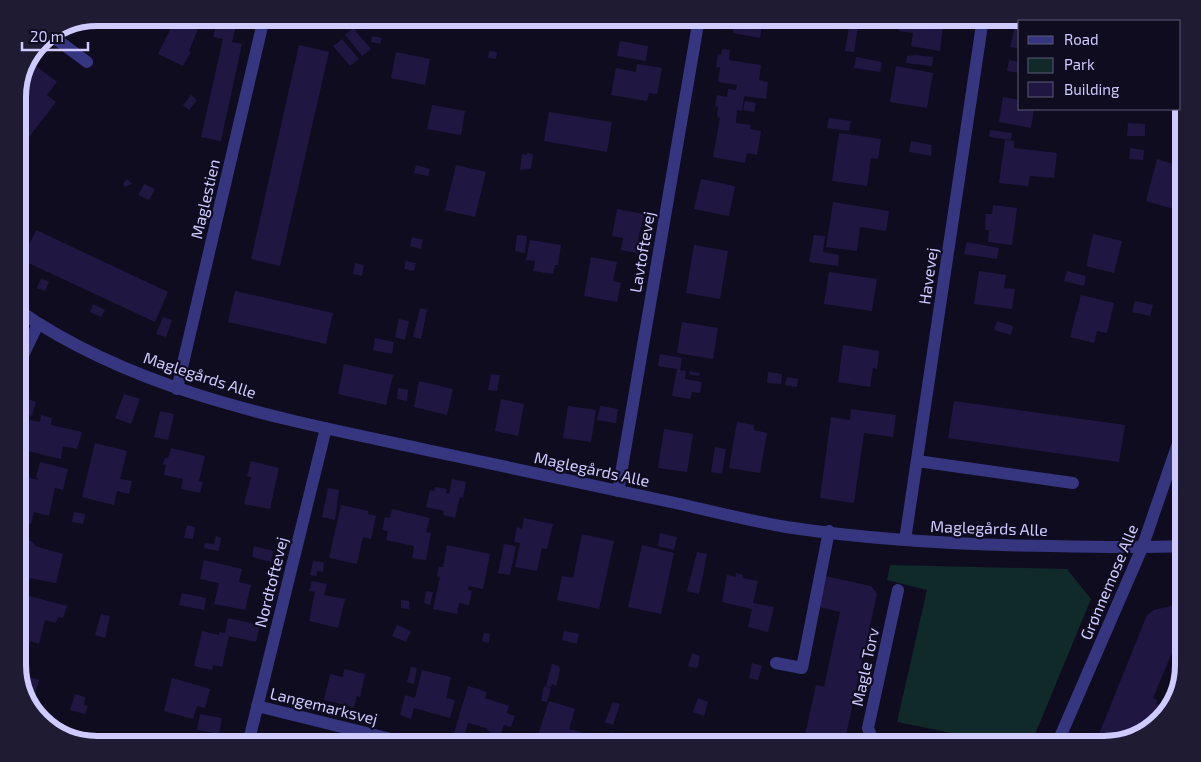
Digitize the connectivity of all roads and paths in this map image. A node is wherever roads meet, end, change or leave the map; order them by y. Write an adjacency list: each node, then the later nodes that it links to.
1 (262, 26): 9 (street, Maglestien)
2 (698, 26): 14 (street, Lavtoftevej)
3 (982, 26): 12 (street, Havevej)
4 (57, 40): 5 (street)
5 (86, 62)
6 (26, 316): 7 (street, Maglegårds Alle)
7 (38, 324): 8 (street); 9 (street, Maglegårds Alle)
8 (26, 349)
9 (178, 388): 10 (street, Maglegårds Alle)
10 (326, 428): 14 (street, Maglegårds Alle); 21 (street, Nordtoftevej)
11 (1175, 452): 18 (street, Grønnemose Alle)
12 (917, 461): 13 (street); 16 (street, Havevej)
13 (1073, 483)
14 (618, 491): 15 (street, Maglegårds Alle)
15 (829, 532): 16 (street, Maglegårds Alle); 20 (street)
16 (905, 540): 18 (street, Maglegårds Alle)
17 (1175, 546): 18 (street, Maglegårds Alle)
18 (1142, 548): 25 (street, Grønnemose Alle)
19 (898, 590): 24 (street, Magle Torv)
20 (776, 663)
21 (257, 706): 22 (street, Nordtoftevej); 23 (street, Langemarksvej)
22 (250, 736)
23 (379, 736)
24 (871, 736)
25 (1060, 736)

